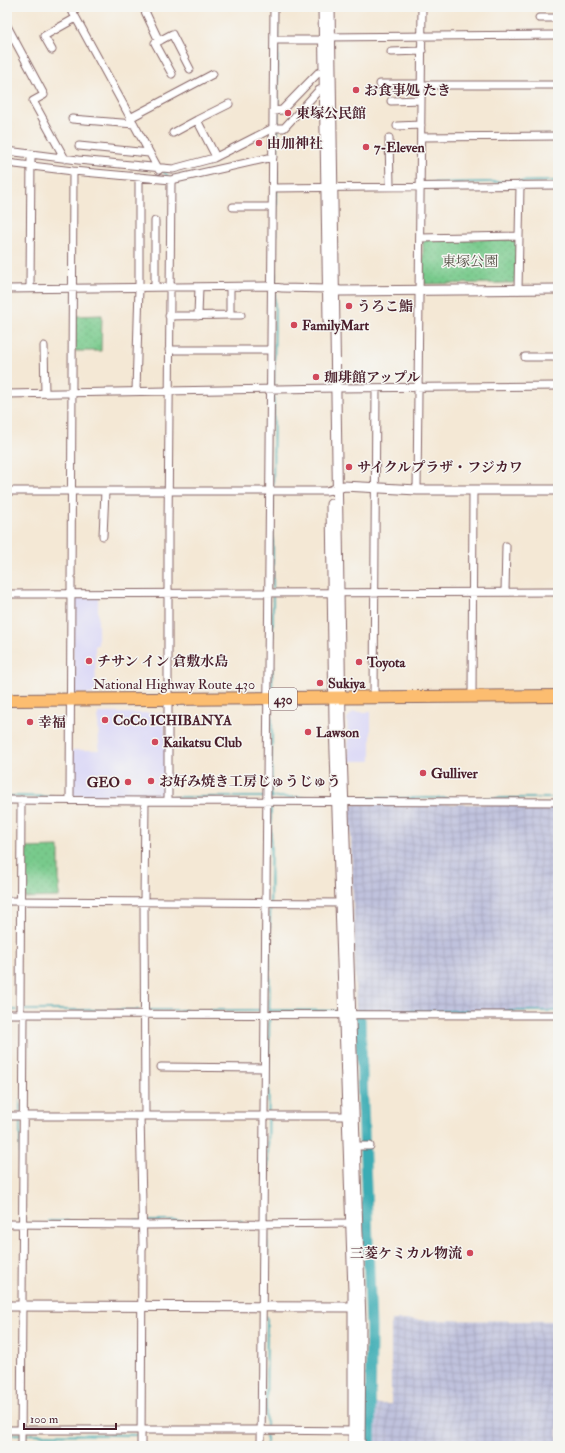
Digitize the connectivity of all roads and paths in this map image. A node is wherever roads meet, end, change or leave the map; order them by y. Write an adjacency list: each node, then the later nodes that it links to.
1 (70, 7): 8 (street)
2 (143, 7): 14 (street)
3 (274, 7): 15 (street)
4 (323, 7): 13 (street)
5 (330, 7): 13 (street)
6 (422, 7): 12 (street)
7 (542, 16): 9 (street)
8 (76, 18): 16 (street); 33 (street)
9 (558, 18)
10 (7, 26): 48 (street)
11 (558, 35): 12 (street)
12 (422, 36): 13 (street); 18 (street)
13 (326, 38): 15 (street); 20 (street)
14 (161, 40): 19 (street); 21 (street)
15 (277, 40): 30 (street)
16 (52, 50)
17 (391, 52): 18 (street)
18 (422, 52): 24 (street)
19 (190, 68)
20 (328, 70): 26 (street); 30 (street)
21 (172, 74)
22 (213, 74): 33 (street)
23 (380, 84): 24 (street)
24 (421, 85): 25 (street); 27 (street)
25 (558, 85)
26 (328, 87): 36 (street); 60 (street)
27 (421, 100): 28 (street); 34 (street)
28 (391, 101)
29 (230, 104): 32 (street)
30 (276, 111): 36 (street)
31 (72, 119): 33 (street)
32 (197, 120): 37 (street); 46 (street)
33 (132, 121): 43 (street)
34 (421, 125): 35 (street); 40 (street)
35 (397, 126)
36 (276, 128): 46 (street); 47 (street)
37 (173, 133)
38 (558, 136): 40 (street)
39 (389, 138): 58 (street)
40 (421, 138): 59 (street)
41 (79, 146): 43 (street)
42 (7, 151): 44 (street)
43 (149, 153): 52 (street)
44 (31, 154): 45 (street); 50 (street)
45 (51, 157): 48 (street); 51 (street)
46 (216, 157): 52 (street)
47 (273, 157): 55 (street); 61 (street)
48 (65, 159): 52 (street)
49 (7, 163): 50 (street)
50 (31, 166): 51 (street); 72 (street)
51 (50, 168): 53 (street)
52 (157, 168): 55 (street)
53 (73, 171): 54 (street); 73 (street)
54 (139, 177): 55 (street); 67 (street)
55 (168, 179): 69 (street)
56 (520, 185): 57 (street); 59 (street); 65 (street)
57 (558, 185)
58 (390, 186): 59 (street); 60 (street)
59 (420, 186): 66 (street)
60 (329, 187): 61 (street); 77 (street)
61 (275, 188): 63 (street)
62 (233, 207): 63 (street)
63 (272, 208): 74 (street)
64 (155, 221): 68 (street)
65 (519, 236): 66 (street); 79 (street)
66 (420, 238): 78 (street)
67 (139, 287): 68 (street); 73 (street); 95 (street)
68 (155, 287): 69 (street)
69 (170, 287): 70 (street); 82 (street)
70 (199, 287): 71 (street); 83 (street)
71 (230, 287): 74 (street); 80 (street)
72 (30, 288): 73 (street); 75 (street)
73 (72, 288): 97 (street)
74 (274, 288): 77 (street); 86 (street)
75 (7, 289)
76 (558, 289): 79 (street)
77 (331, 290): 78 (street); 91 (street)
78 (419, 290): 79 (street); 90 (street)
79 (518, 290)
80 (230, 315): 81 (street); 83 (street)
81 (241, 315)
82 (169, 316): 83 (street); 85 (street)
83 (198, 316)
84 (44, 346): 96 (street)
85 (169, 350): 86 (street); 93 (street)
86 (271, 350): 94 (street)
87 (525, 357): 88 (street)
88 (558, 357)
89 (558, 386): 90 (street)
90 (418, 387): 92 (street); 101 (street)
91 (332, 388): 92 (street); 94 (street); 100 (street)
92 (376, 388): 99 (street)
93 (169, 390): 94 (street); 95 (street); 107 (street)
94 (273, 390): 108 (street)
95 (136, 391): 97 (street)
96 (45, 393): 97 (street); 98 (street)
97 (73, 393): 105 (street)
98 (7, 394)
99 (376, 488): 100 (street); 101 (street); 112 (street)
100 (334, 489): 108 (street); 111 (street)
101 (417, 490): 102 (street)
102 (473, 490): 103 (street); 118 (street)
103 (558, 490)
104 (7, 491): 105 (street)
105 (72, 491): 106 (street); 115 (street)
106 (105, 491): 107 (street); 109 (street)
107 (169, 491): 108 (street); 116 (street)
108 (272, 491): 117 (street)
109 (103, 536)
110 (506, 546): 113 (street)
111 (336, 592): 112 (street); 117 (street); 124 (street)
112 (375, 592): 118 (street); 121 (street)
113 (505, 592): 114 (street); 118 (street)
114 (558, 592)
115 (71, 593): 116 (street); 119 (street); 127 (street)
116 (168, 593): 117 (street); 125 (street)
117 (271, 593): 126 (street)
118 (472, 593): 122 (street)
119 (7, 594)
120 (558, 696): 122 (highway, National Highway Route 430 / 430)
121 (374, 697): 122 (highway, National Highway Route 430 / 430); 124 (highway, National Highway Route 430 / 430)
122 (472, 697)
123 (7, 700): 127 (highway, National Highway Route 430 / 430)
124 (337, 701): 126 (highway, National Highway Route 430 / 430); 128 (highway, National Highway Route 430 / 430); 136 (street)
125 (168, 702): 126 (highway, National Highway Route 430 / 430); 127 (highway, National Highway Route 430 / 430); 131 (street)
126 (267, 702): 132 (street)
127 (71, 703): 129 (highway, National Highway Route 430 / 430); 130 (street)
128 (558, 703)
129 (7, 707)
130 (70, 798): 134 (street); 135 (street)
131 (168, 798): 132 (street); 135 (street)
132 (269, 799): 136 (street); 141 (street)
133 (7, 800): 134 (street)
134 (21, 800): 139 (street)
135 (145, 801): 140 (street)
136 (340, 801): 137 (street); 142 (street)
137 (558, 802)
138 (7, 901): 139 (street)
139 (20, 901): 140 (street); 145 (street)
140 (144, 902): 141 (street); 146 (street)
141 (269, 902): 142 (street); 143 (street)
142 (344, 903): 147 (street)
143 (266, 1013): 146 (street); 147 (street); 150 (street)
144 (7, 1014): 145 (street)
145 (22, 1014): 146 (street); 152 (street)
146 (144, 1014): 153 (street)
147 (347, 1015): 148 (street); 155 (street)
148 (558, 1015)
149 (161, 1067): 150 (street)
150 (264, 1068): 154 (street)
151 (7, 1116): 152 (street)
152 (24, 1116): 153 (street); 158 (street)
153 (143, 1116): 154 (street); 159 (street)
154 (267, 1116): 155 (street); 160 (street)
155 (351, 1116): 156 (street)
156 (355, 1146): 157 (street); 161 (street)
157 (370, 1146)
158 (21, 1222): 159 (street); 162 (street); 164 (street)
159 (143, 1222): 160 (street); 166 (street)
160 (265, 1222): 161 (street); 165 (street)
161 (354, 1223): 167 (street)
162 (7, 1224)
163 (7, 1306): 164 (street)
164 (23, 1306): 166 (street); 172 (street)
165 (262, 1306): 166 (street); 167 (street); 170 (street)
166 (141, 1307): 169 (street)
167 (356, 1307): 171 (street); 177 (street)
168 (7, 1430): 172 (street)
169 (141, 1430): 170 (street); 172 (street); 174 (street)
170 (261, 1430): 171 (street); 175 (street)
171 (353, 1431): 176 (street)
172 (20, 1432): 173 (street)
173 (21, 1446)
174 (140, 1446)
175 (261, 1446)
176 (353, 1446)
177 (360, 1446)

